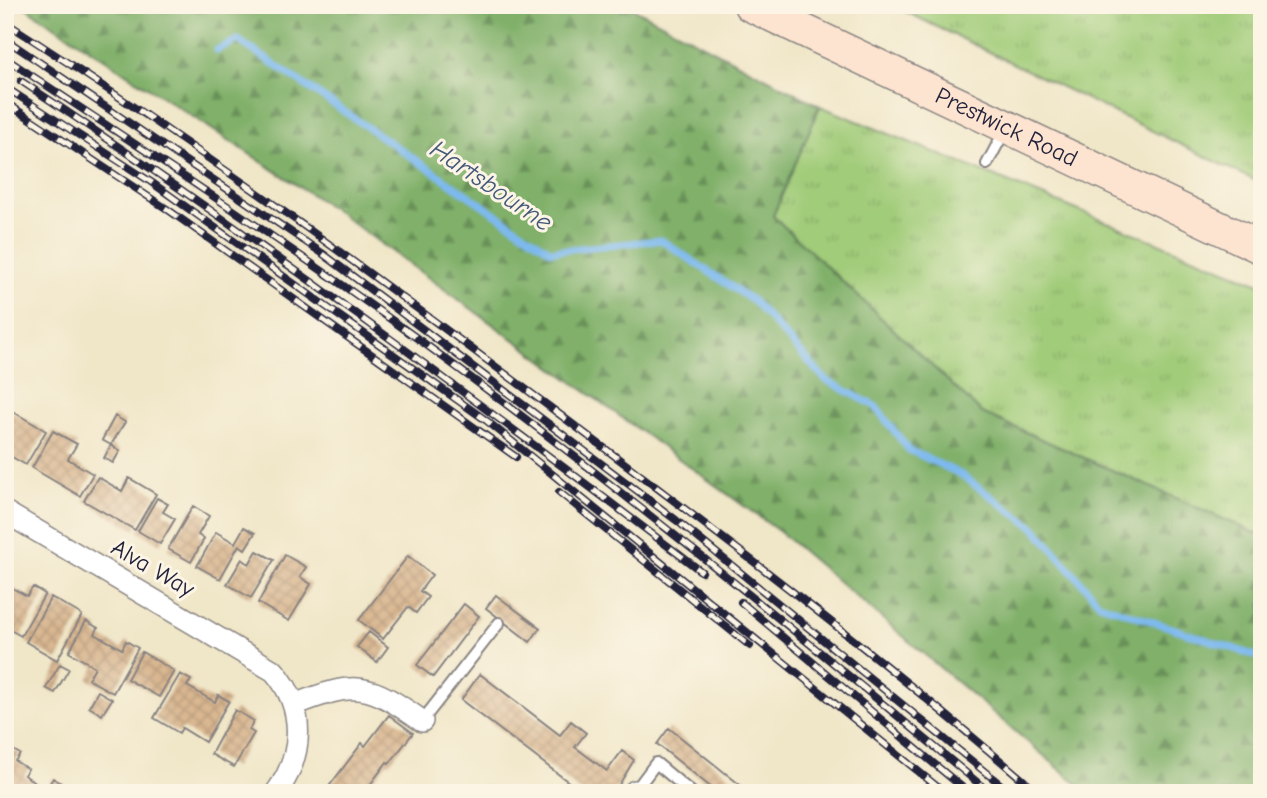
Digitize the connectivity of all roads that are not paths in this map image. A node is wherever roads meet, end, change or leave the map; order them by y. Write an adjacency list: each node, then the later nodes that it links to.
1 (750, 5): 2 (main road, Prestwick Road)
2 (1007, 127): 3 (lane); 4 (main road, Prestwick Road)
3 (987, 164)
4 (1262, 248)
5 (5, 512): 7 (street, Alva Way)
6 (499, 623): 8 (lane)
7 (295, 705): 8 (street); 10 (street)
8 (422, 721)
9 (634, 792): 11 (lane)
10 (276, 793)
11 (692, 793)

